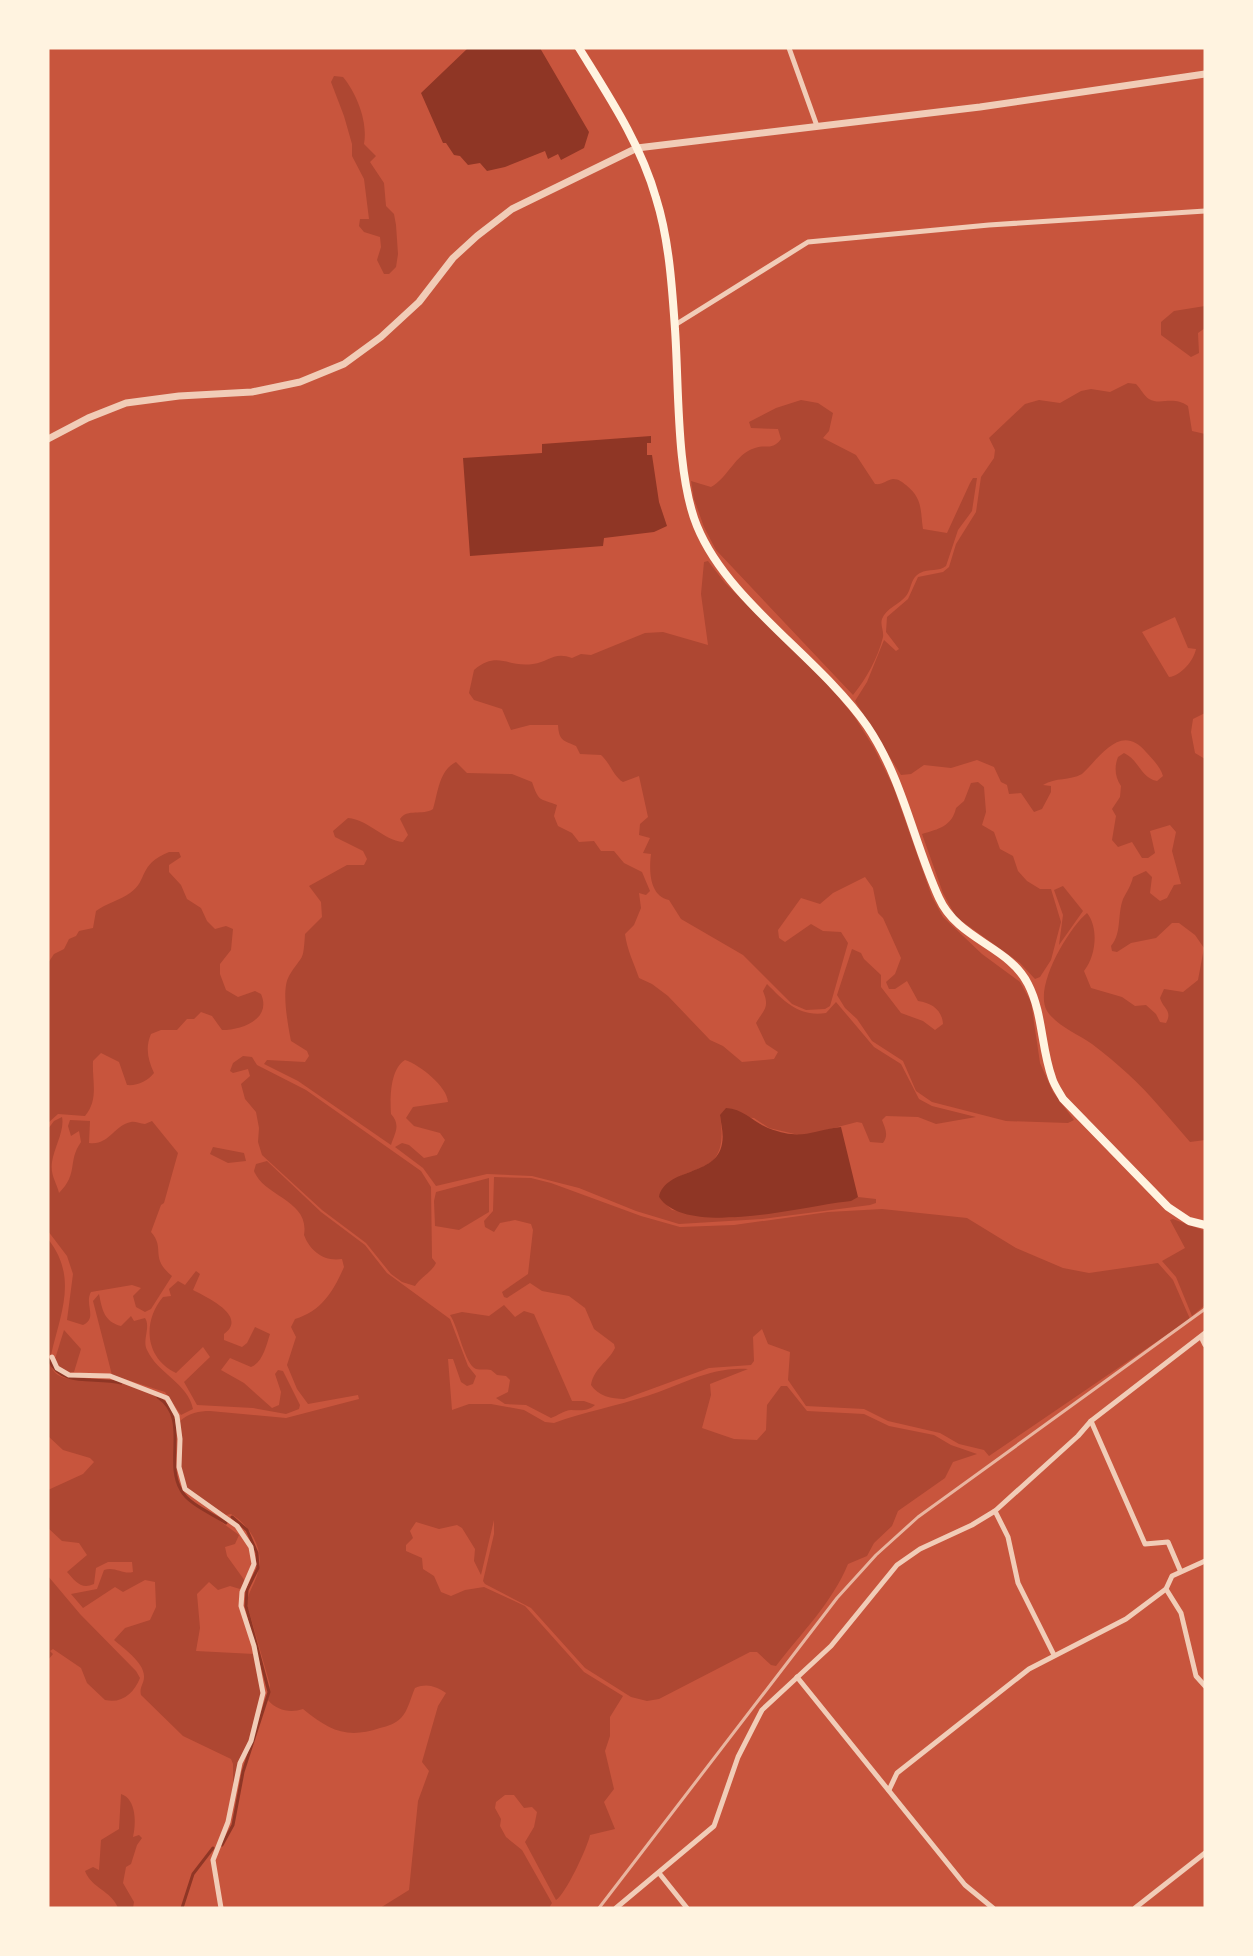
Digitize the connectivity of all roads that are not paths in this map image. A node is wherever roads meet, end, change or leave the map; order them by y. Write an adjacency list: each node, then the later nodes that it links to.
1 (579, 48): 5 (main road)
2 (789, 48): 4 (street)
3 (1205, 74): 4 (street)
4 (817, 126): 5 (street)
5 (637, 148): 7 (main road); 8 (street)
6 (1205, 211): 7 (street)
7 (675, 325): 9 (main road)
8 (48, 439)
9 (1205, 1225)
10 (1203, 1335): 11 (street); 13 (street)
11 (1205, 1345)
12 (52, 1357): 24 (street)
13 (1091, 1421): 14 (street); 16 (street)
14 (995, 1511): 18 (street); 19 (street)
15 (1205, 1561): 16 (street)
16 (1180, 1570): 17 (street)
17 (1166, 1589): 18 (street); 20 (street)
18 (1054, 1654): 21 (street)
19 (797, 1677): 21 (street); 23 (street)
20 (1205, 1686)
21 (889, 1790): 27 (street)
22 (1205, 1853): 28 (street)
23 (659, 1873): 25 (street); 26 (street)
24 (221, 1908)
25 (616, 1908)
26 (687, 1908)
27 (993, 1908)
28 (1135, 1908)

